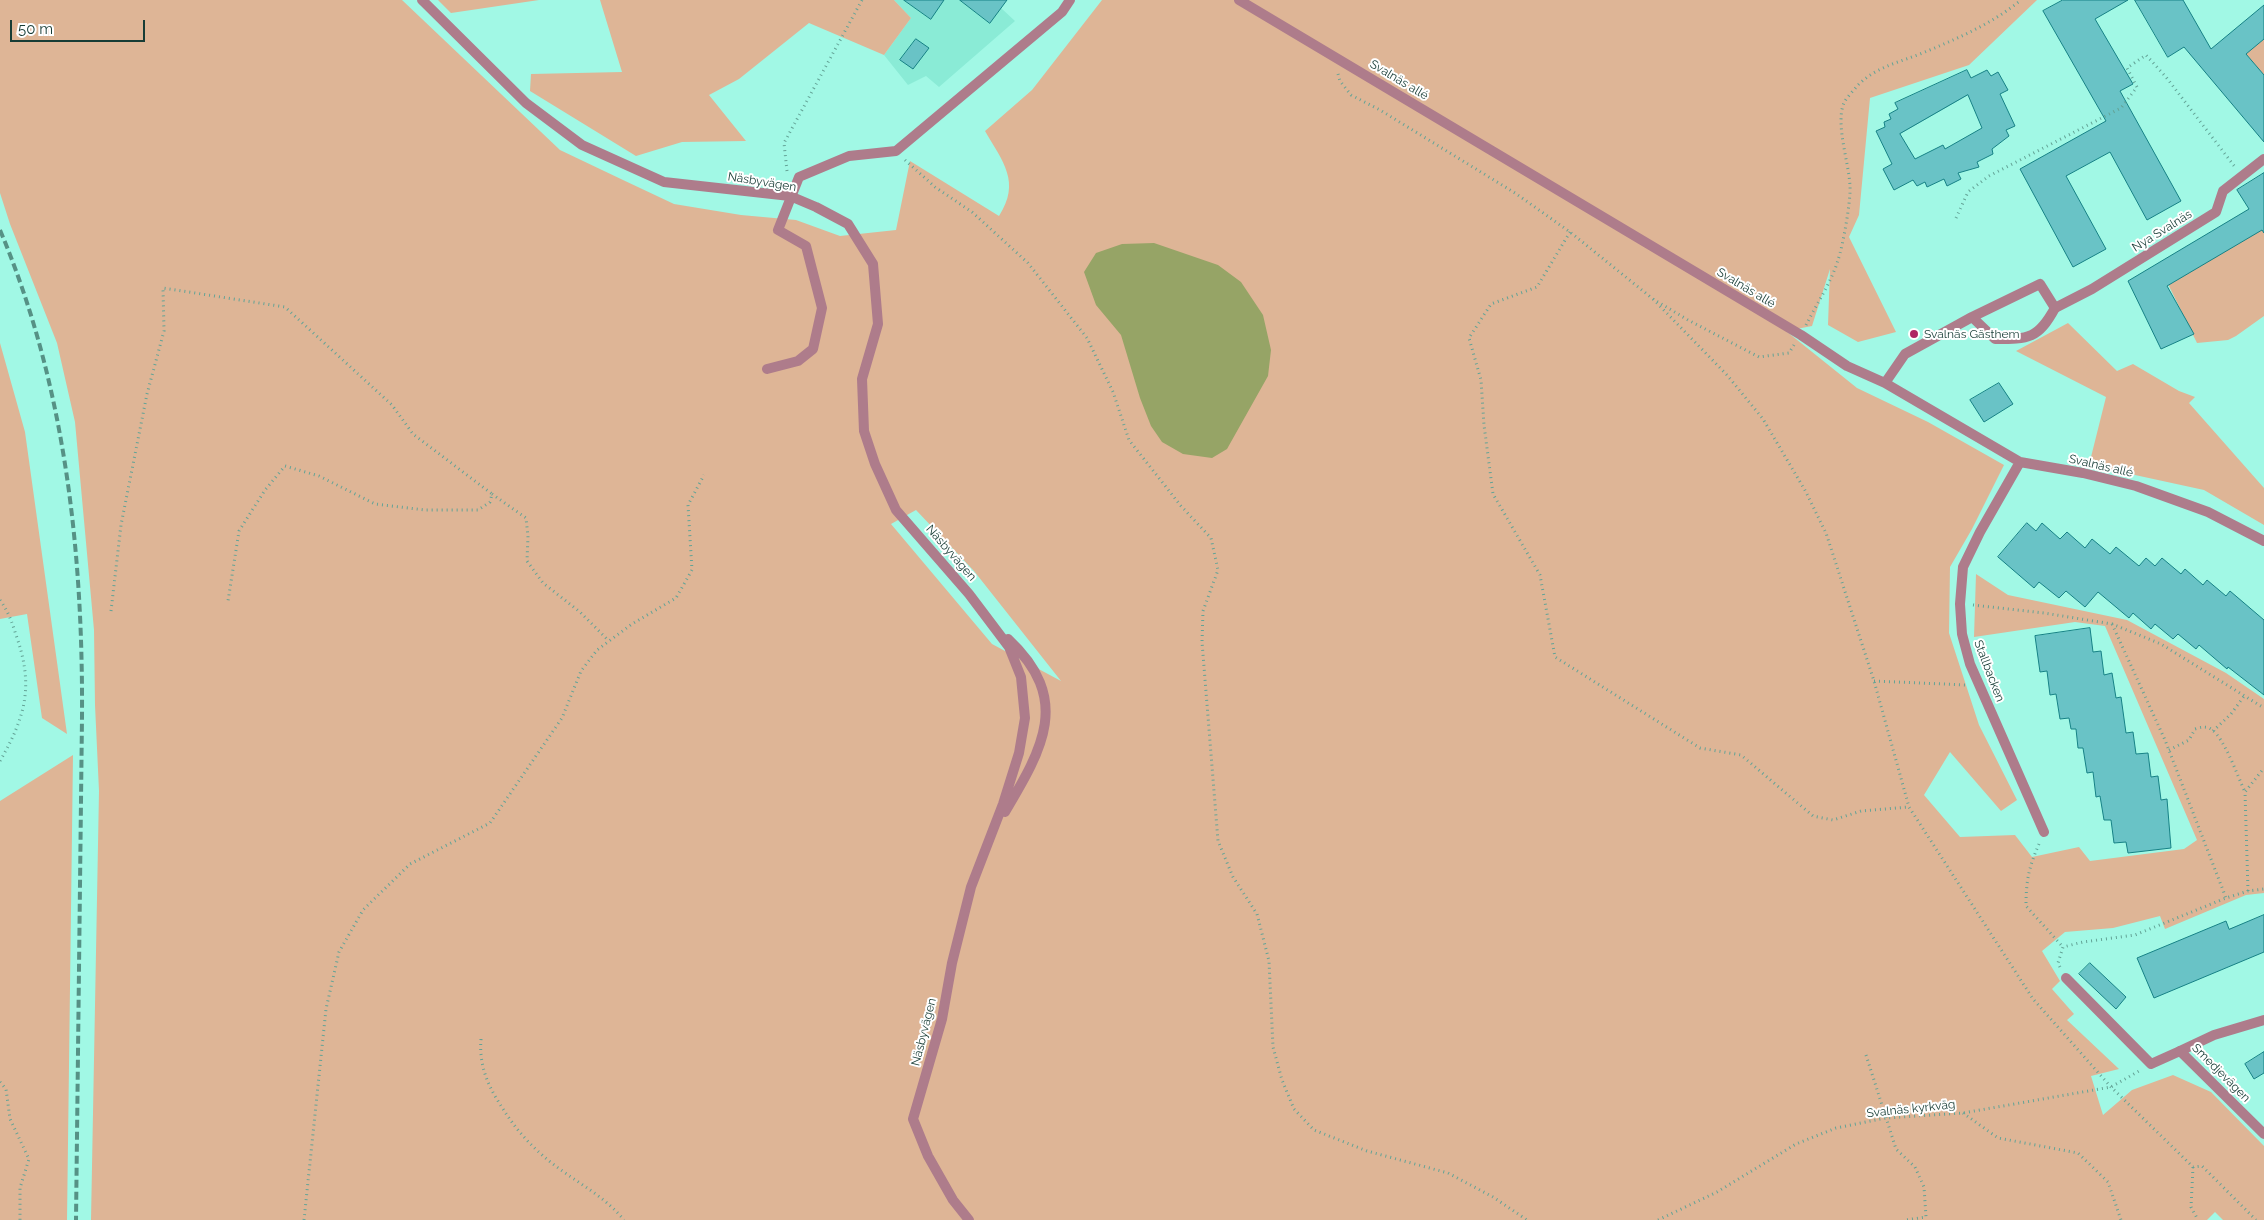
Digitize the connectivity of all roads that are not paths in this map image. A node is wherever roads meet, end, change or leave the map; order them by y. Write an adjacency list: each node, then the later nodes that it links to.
1 (422, 0): 5 (street, Näsbyvägen)
2 (1070, 0): 5 (street)
3 (1239, 0): 9 (street, Svalnäs allé)
4 (2264, 159): 6 (street, Nya Svalnäs)
5 (790, 196): 8 (street); 12 (street, Näsbyvägen)
6 (2055, 308): 7 (street); 7 (street, Nya Svalnäs)
7 (1972, 317): 9 (street)
8 (767, 369)
9 (1885, 383): 10 (street, Svalnäs allé)
10 (2020, 462): 11 (street, Svalnäs allé); 13 (street, Stallbacken)
11 (2264, 541)
12 (998, 629): 14 (street, Näsbyvägen); 14 (street, Näsbyvägen)
13 (2044, 832)
14 (990, 839): 19 (street, Näsbyvägen)
15 (2066, 978): 17 (street)
16 (2264, 1020): 17 (street, Smedjevägen)
17 (2180, 1051): 18 (street, Smedjevägen)
18 (2264, 1134)
19 (969, 1220)

